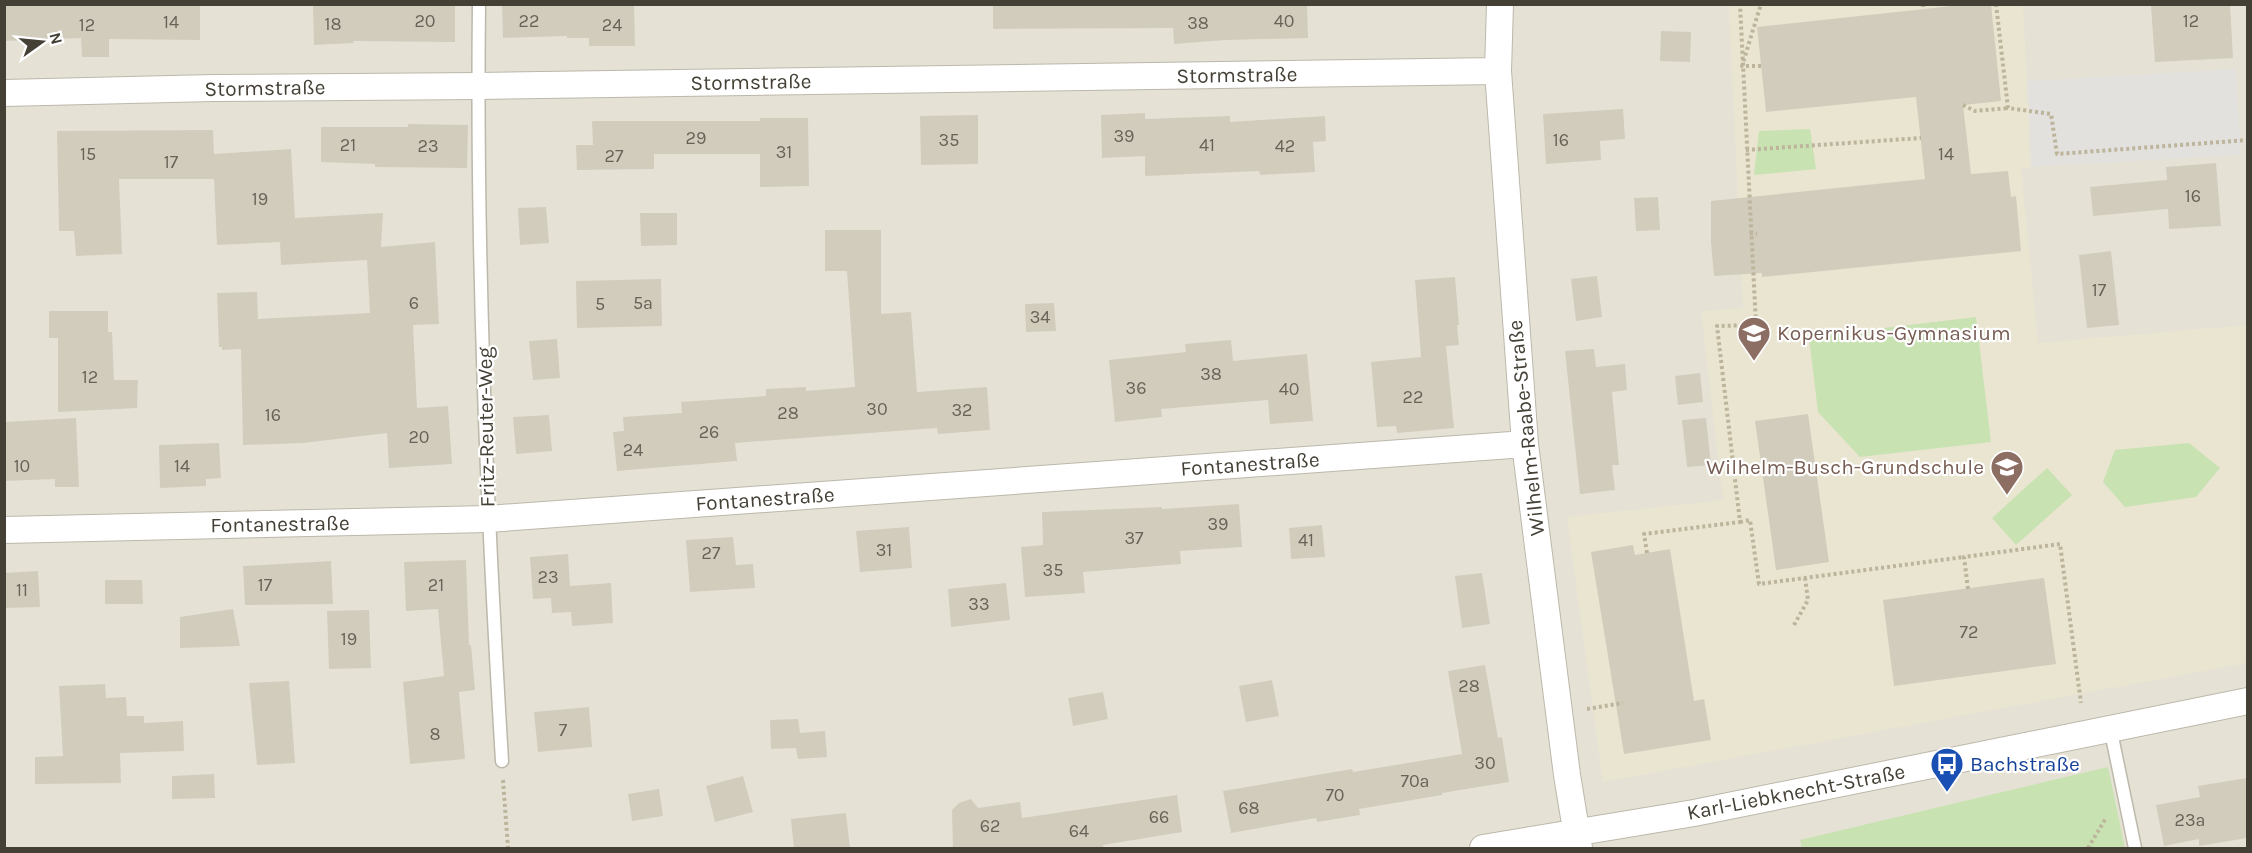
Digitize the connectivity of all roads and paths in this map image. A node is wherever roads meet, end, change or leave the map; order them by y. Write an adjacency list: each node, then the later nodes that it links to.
1 (479, 4): 9 (lane, Fritz-Reuter-Weg)
2 (1500, 4): 8 (street, Wilhelm-Raabe-Straße)
3 (1740, 4): 6 (path)
4 (1761, 4): 6 (path)
5 (1996, 4): 12 (path)
6 (1742, 66): 7 (path); 15 (path)
7 (1761, 66)
8 (1498, 71): 9 (street, Stormstraße); 18 (street, Wilhelm-Raabe-Straße)
9 (478, 86): 10 (street, Stormstraße); 19 (lane, Fritz-Reuter-Weg)
10 (4, 93)
11 (1963, 105): 12 (path)
12 (2007, 108): 14 (path)
13 (1921, 138): 15 (path)
14 (2247, 140)
15 (1746, 150): 16 (path)
16 (1750, 233): 17 (path); 20 (path)
17 (1757, 234)
18 (1525, 444): 19 (street, Fontanestraße); 30 (street, Wilhelm-Raabe-Straße)
19 (488, 519): 21 (street, Fontanestraße); 32 (lane, Fritz-Reuter-Weg)
20 (1740, 522): 22 (path); 24 (path)
21 (4, 530)
22 (1647, 553)
23 (1964, 557): 24 (path); 25 (path); 29 (path)
24 (1805, 578): 26 (path)
25 (1968, 589)
26 (1794, 625)
27 (2247, 701): 31 (street, Karl-Liebknecht-Straße)
28 (1623, 703): 30 (path)
29 (2081, 703)
30 (1560, 714): 33 (street, Wilhelm-Raabe-Straße)
31 (2110, 727): 33 (street, Karl-Liebknecht-Straße); 36 (lane)
32 (502, 761): 34 (path)
33 (1578, 841): 35 (street, Karl-Liebknecht-Straße)
34 (508, 849)
35 (1483, 849)
36 (2135, 849)

